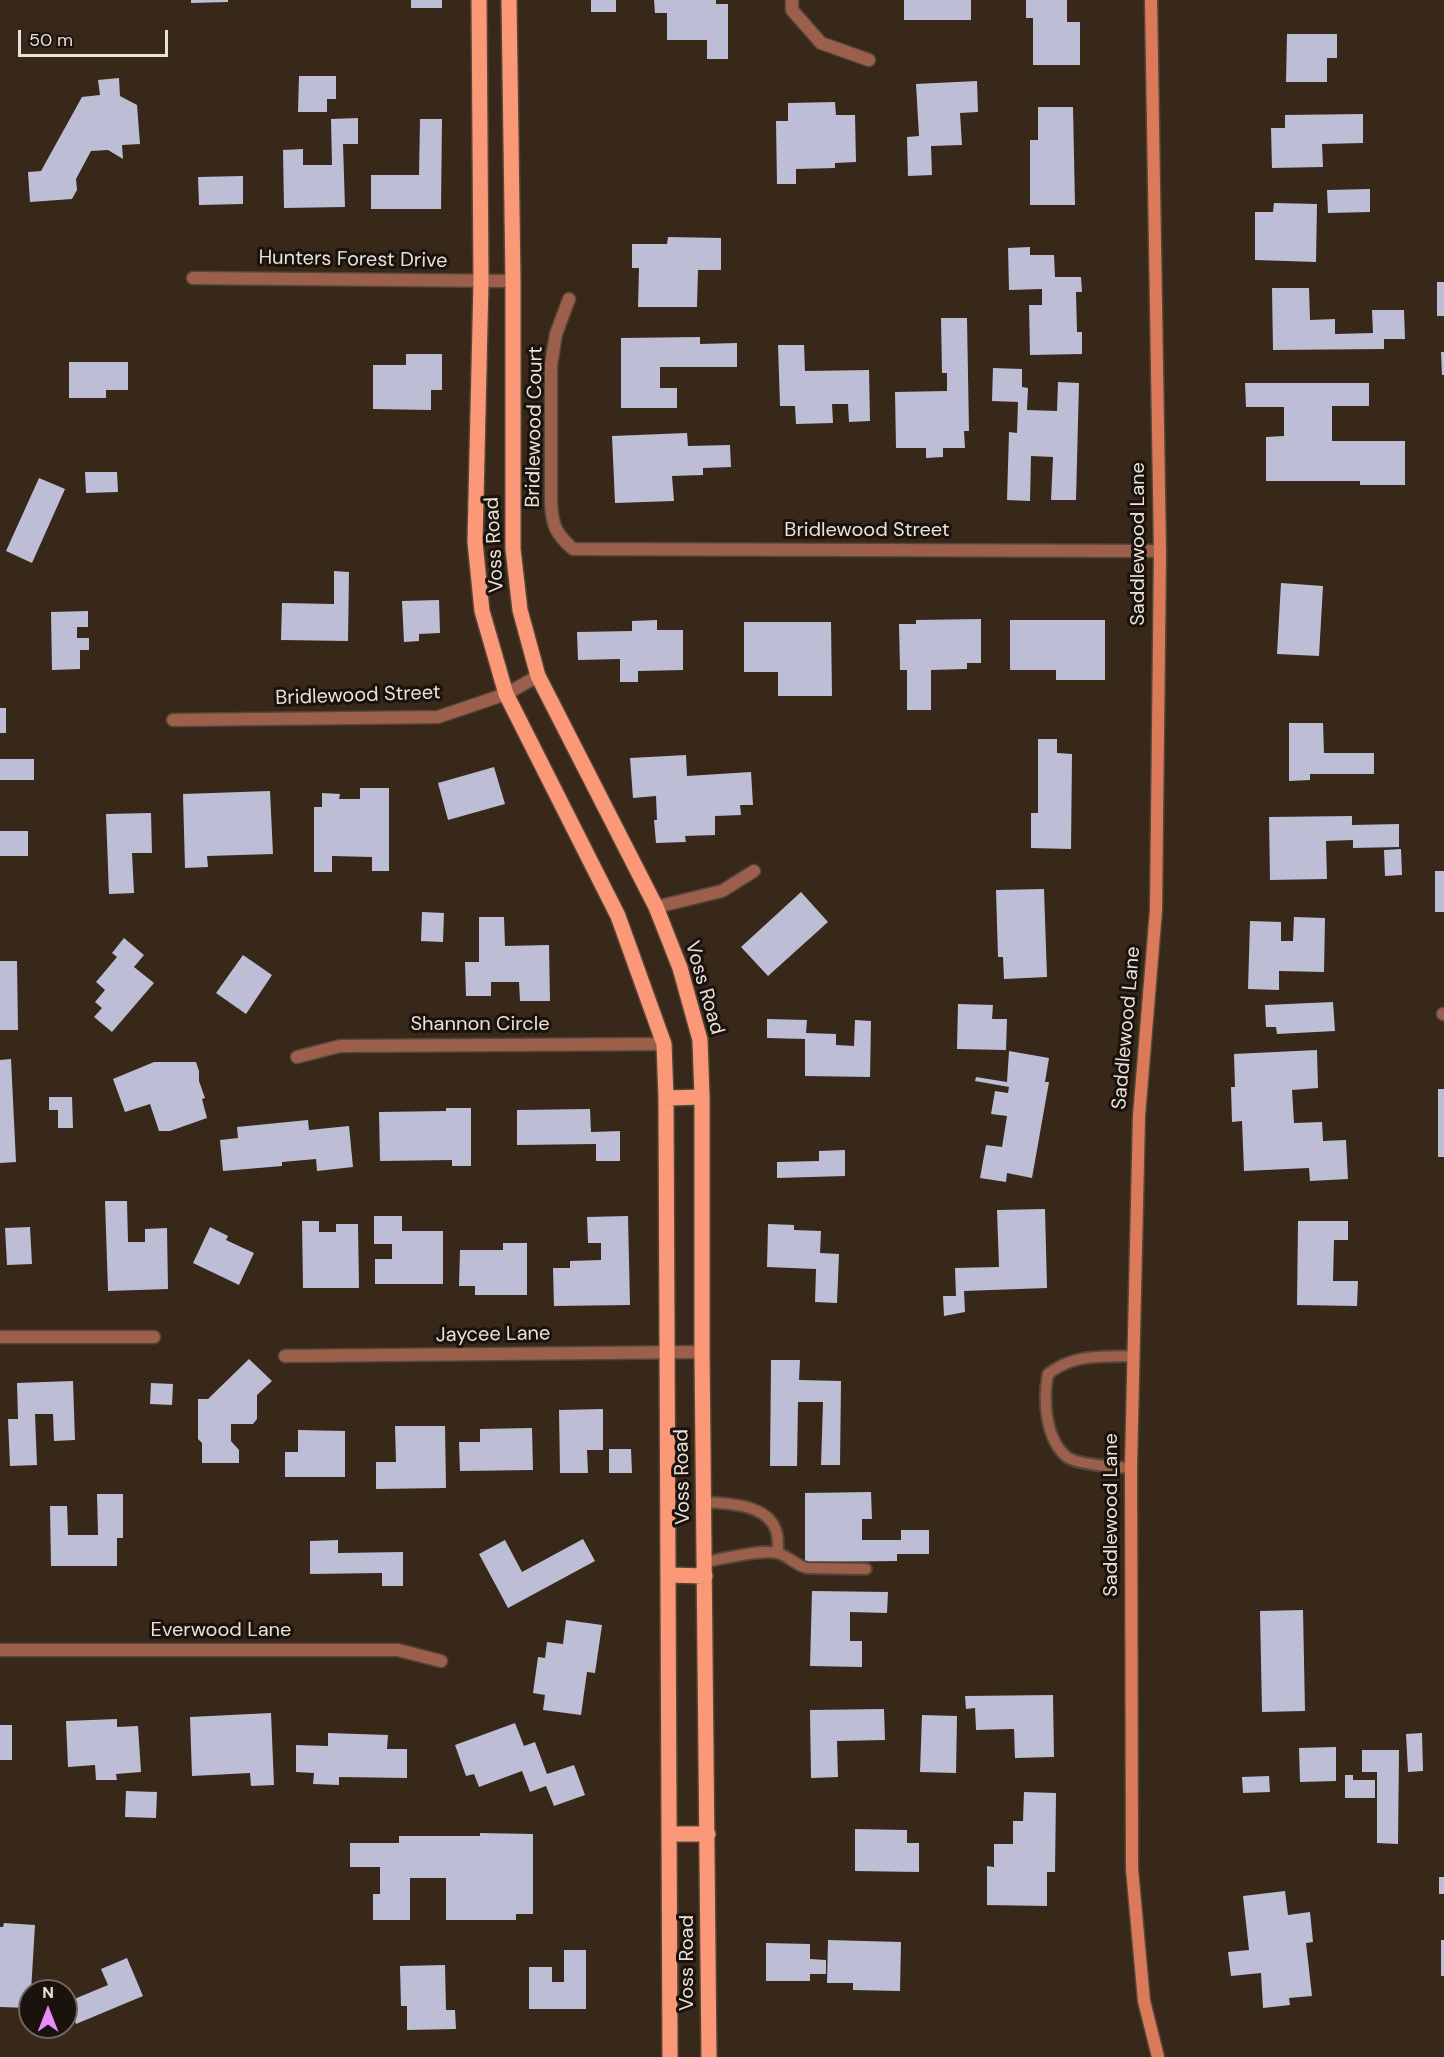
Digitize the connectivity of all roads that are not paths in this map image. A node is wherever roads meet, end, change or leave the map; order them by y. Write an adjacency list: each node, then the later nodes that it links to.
1 (479, 0): 7 (main road, Voss Road)
2 (509, 0): 8 (main road, Voss Road)
3 (792, 0): 5 (street)
4 (1151, 0): 11 (street, Saddlewood Lane)
5 (869, 60)
6 (193, 278): 7 (street, Hunters Forest Drive)
7 (481, 281): 8 (street, Hunters Forest Drive); 13 (main road, Voss Road)
8 (513, 281): 12 (main road, Voss Road)
9 (569, 299): 10 (street, Bridlewood Court)
10 (573, 549): 11 (street, Bridlewood Street)
11 (1160, 551): 26 (street, Saddlewood Lane)
12 (538, 676): 13 (street, Bridlewood Street); 16 (main road, Voss Road)
13 (506, 694): 14 (street, Bridlewood Street); 17 (main road, Voss Road)
14 (173, 720)
15 (754, 871): 16 (street)
16 (656, 907): 19 (main road, Voss Road)
17 (663, 1044): 18 (street, Shannon Circle); 20 (main road, Voss Road)
18 (297, 1057)
19 (702, 1097): 20 (main road); 24 (main road, Voss Road)
20 (666, 1098): 23 (main road, Voss Road)
21 (0, 1337): 22 (street)
22 (154, 1337)
23 (666, 1353): 24 (street, Jaycee Lane); 25 (street, Jaycee Lane); 32 (main road, Voss Road)
24 (702, 1353): 28 (main road, Voss Road)
25 (285, 1356)
26 (1134, 1356): 27 (street, Saddlewood Lane); 27 (lane)
27 (1131, 1468): 39 (street, Saddlewood Lane)
28 (704, 1502): 29 (lane); 30 (main road, Voss Road)
29 (778, 1553): 30 (lane); 31 (lane)
30 (705, 1569): 32 (main road); 36 (main road, Voss Road)
31 (866, 1569)
32 (668, 1575): 35 (main road, Voss Road)
33 (0, 1650): 34 (street, Everwood Lane)
34 (441, 1661)
35 (670, 1834): 36 (main road); 37 (main road, Voss Road)
36 (708, 1834): 38 (main road, Voss Road)
37 (670, 2057)
38 (709, 2057)
39 (1158, 2057)

